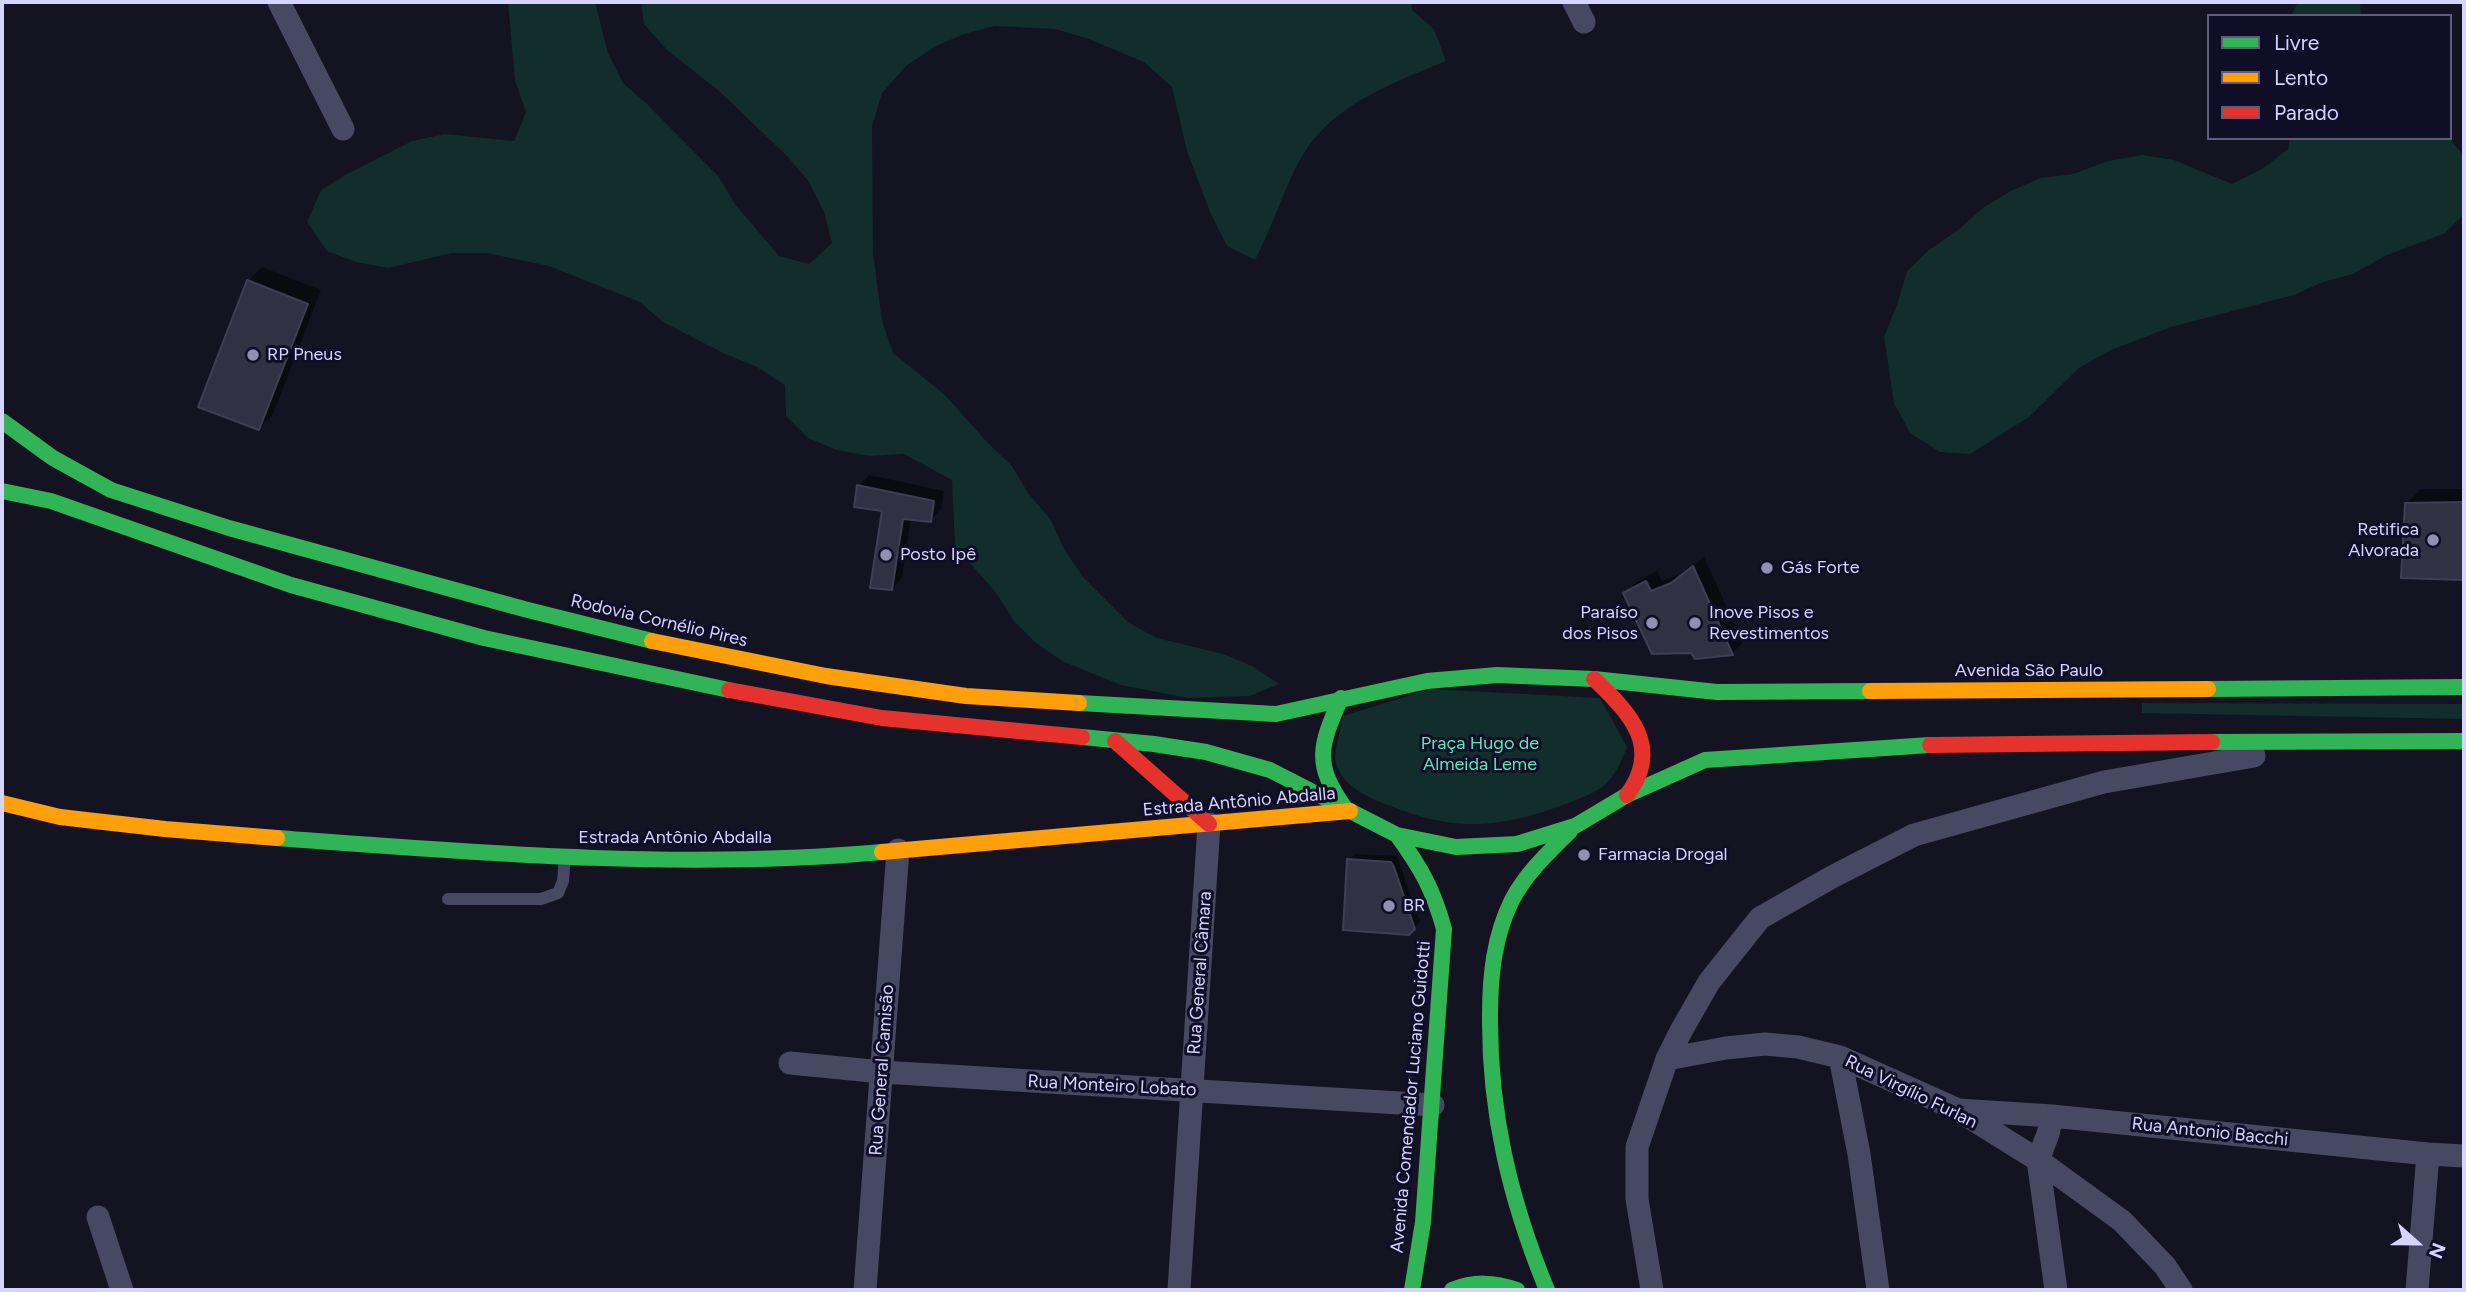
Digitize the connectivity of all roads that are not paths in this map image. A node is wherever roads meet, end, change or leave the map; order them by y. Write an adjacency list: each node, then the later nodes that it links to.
1 (279, 2): 2 (street)
2 (343, 129)
3 (2, 421): 7 (main road, Rodovia Cornélio Pires)
4 (2, 491): 8 (main road)
5 (1594, 679): 6 (main road, Avenida São Paulo); 7 (main road, Rodovia Cornélio Pires); 11 (main road)
6 (2464, 687)
7 (1341, 698): 13 (main road)
8 (1115, 741): 13 (main road); 14 (main road)
9 (2333, 741): 10 (main road); 11 (main road); 21 (street)
10 (2464, 741)
11 (1627, 795): 15 (main road)
12 (2, 803): 18 (main road, Estrada Antônio Abdalla)
13 (1348, 810): 14 (main road, Estrada Antônio Abdalla); 16 (main road)
14 (1209, 824): 17 (main road, Estrada Antônio Abdalla); 24 (street, Rua General Câmara)
15 (1575, 826): 16 (main road); 38 (main road)
16 (1397, 835): 25 (main road, Avenida Comendador Luciano Guidotti)
17 (898, 850): 18 (main road, Estrada Antônio Abdalla); 23 (street, Rua General Camisão)
18 (565, 857): 19 (lane)
19 (448, 899)
20 (1840, 1057): 21 (street, Rua Virgílio Furlan); 26 (street, Rua Virgílio Furlan); 40 (street)
21 (1667, 1059): 39 (street)
22 (790, 1063): 23 (street, Rua Monteiro Lobato)
23 (882, 1072): 24 (street, Rua Monteiro Lobato); 33 (street, Rua General Camisão)
24 (1193, 1091): 25 (street, Rua Monteiro Lobato); 34 (street, Rua General Câmara)
25 (1433, 1105): 35 (main road, Avenida Comendador Luciano Guidotti)
26 (1956, 1109): 27 (street, Rua Antonio Bacchi); 30 (street, Rua Virgílio Furlan)
27 (2052, 1116): 28 (street, Rua Antonio Bacchi); 30 (street)
28 (2428, 1154): 29 (street, Rua Antonio Bacchi); 43 (street)
29 (2464, 1156)
30 (2038, 1160): 41 (street); 42 (street, Rua Virgílio Furlan)
31 (98, 1217): 32 (street)
32 (122, 1290)
33 (865, 1290)
34 (1179, 1290)
35 (1412, 1290)
36 (1452, 1290): 37 (main road)
37 (1517, 1290)
38 (1547, 1290)
39 (1652, 1290)
40 (1878, 1290)
41 (2056, 1290)
42 (2181, 1290)
43 (2417, 1290)

